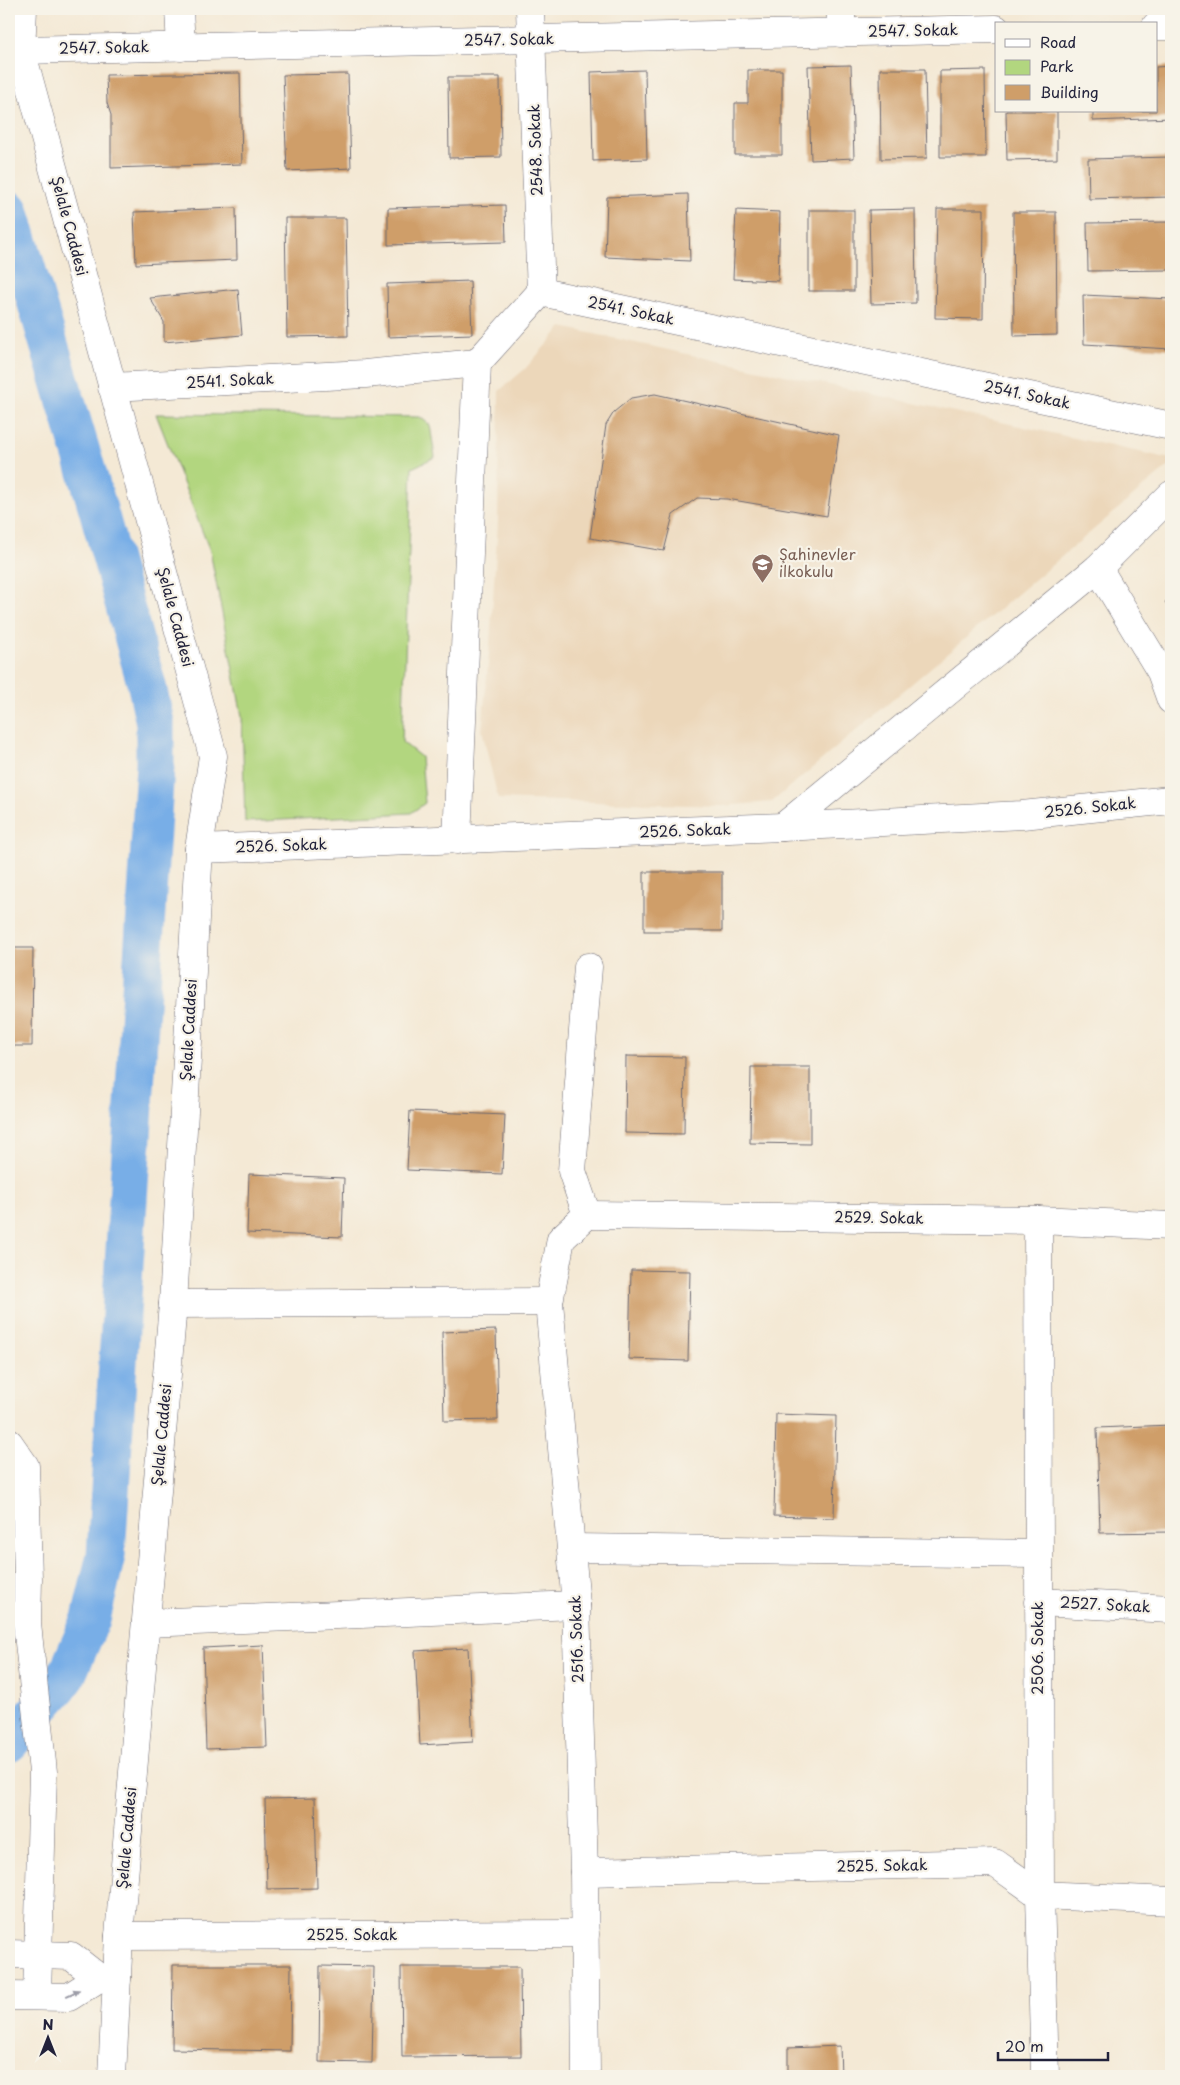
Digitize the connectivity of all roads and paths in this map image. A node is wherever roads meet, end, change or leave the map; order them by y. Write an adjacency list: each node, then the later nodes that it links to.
1 (10, 9): 11 (street)
2 (23, 9): 11 (street, Şelale Caddesi)
3 (179, 9): 10 (street)
4 (530, 9): 9 (street, 2548. Sokak)
5 (841, 21): 8 (street, 2547. Sokak); 9 (street, 2547. Sokak)
6 (1158, 26): 7 (street)
7 (1171, 26)
8 (995, 29)
9 (531, 39): 10 (street, 2547. Sokak); 12 (street, 2548. Sokak)
10 (181, 47): 11 (street, 2547. Sokak)
11 (21, 50): 14 (street, Şelale Caddesi)
12 (542, 292): 13 (street); 15 (street, 2541. Sokak)
13 (477, 363): 14 (street, 2541. Sokak); 21 (street)
14 (112, 387): 22 (street, Şelale Caddesi)
15 (1171, 426)
16 (1171, 495): 17 (street)
17 (1098, 568): 18 (street); 20 (street)
18 (1171, 700)
19 (1171, 800): 20 (street, 2526. Sokak)
20 (783, 827): 21 (street, 2526. Sokak)
21 (457, 840): 22 (street, 2526. Sokak)
22 (199, 849): 28 (street, Şelale Caddesi)
23 (588, 966): 24 (street)
24 (587, 1215): 25 (street, 2529. Sokak); 27 (street, 2516. Sokak)
25 (1038, 1220): 26 (street, 2529. Sokak); 31 (street, 2506. Sokak)
26 (1171, 1226)
27 (549, 1302): 28 (street); 30 (street, 2516. Sokak)
28 (173, 1304): 35 (street, Şelale Caddesi)
29 (9, 1443): 36 (street)
30 (572, 1548): 31 (street); 33 (street, 2516. Sokak)
31 (1038, 1554): 32 (street, 2506. Sokak)
32 (1038, 1602): 34 (street, 2527. Sokak); 38 (street, 2506. Sokak)
33 (576, 1605): 35 (street); 37 (street, 2516. Sokak)
34 (1171, 1609)
35 (146, 1623): 41 (street, Şelale Caddesi)
36 (18, 1628): 43 (street)
37 (584, 1872): 38 (street, 2525. Sokak); 40 (street, 2516. Sokak)
38 (1040, 1895): 39 (street); 49 (street, 2506. Sokak)
39 (1171, 1900)
40 (585, 1934): 41 (street, 2525. Sokak); 48 (street, 2516. Sokak)
41 (119, 1936): 44 (street, Şelale Caddesi)
42 (9, 1954): 43 (street)
43 (38, 1955): 44 (street); 46 (street)
44 (108, 1978): 46 (street, one-way to 44); 47 (street, Şelale Caddesi)
45 (9, 1996): 46 (street)
46 (37, 1996)
47 (112, 2076)
48 (586, 2076)
49 (1045, 2076)

